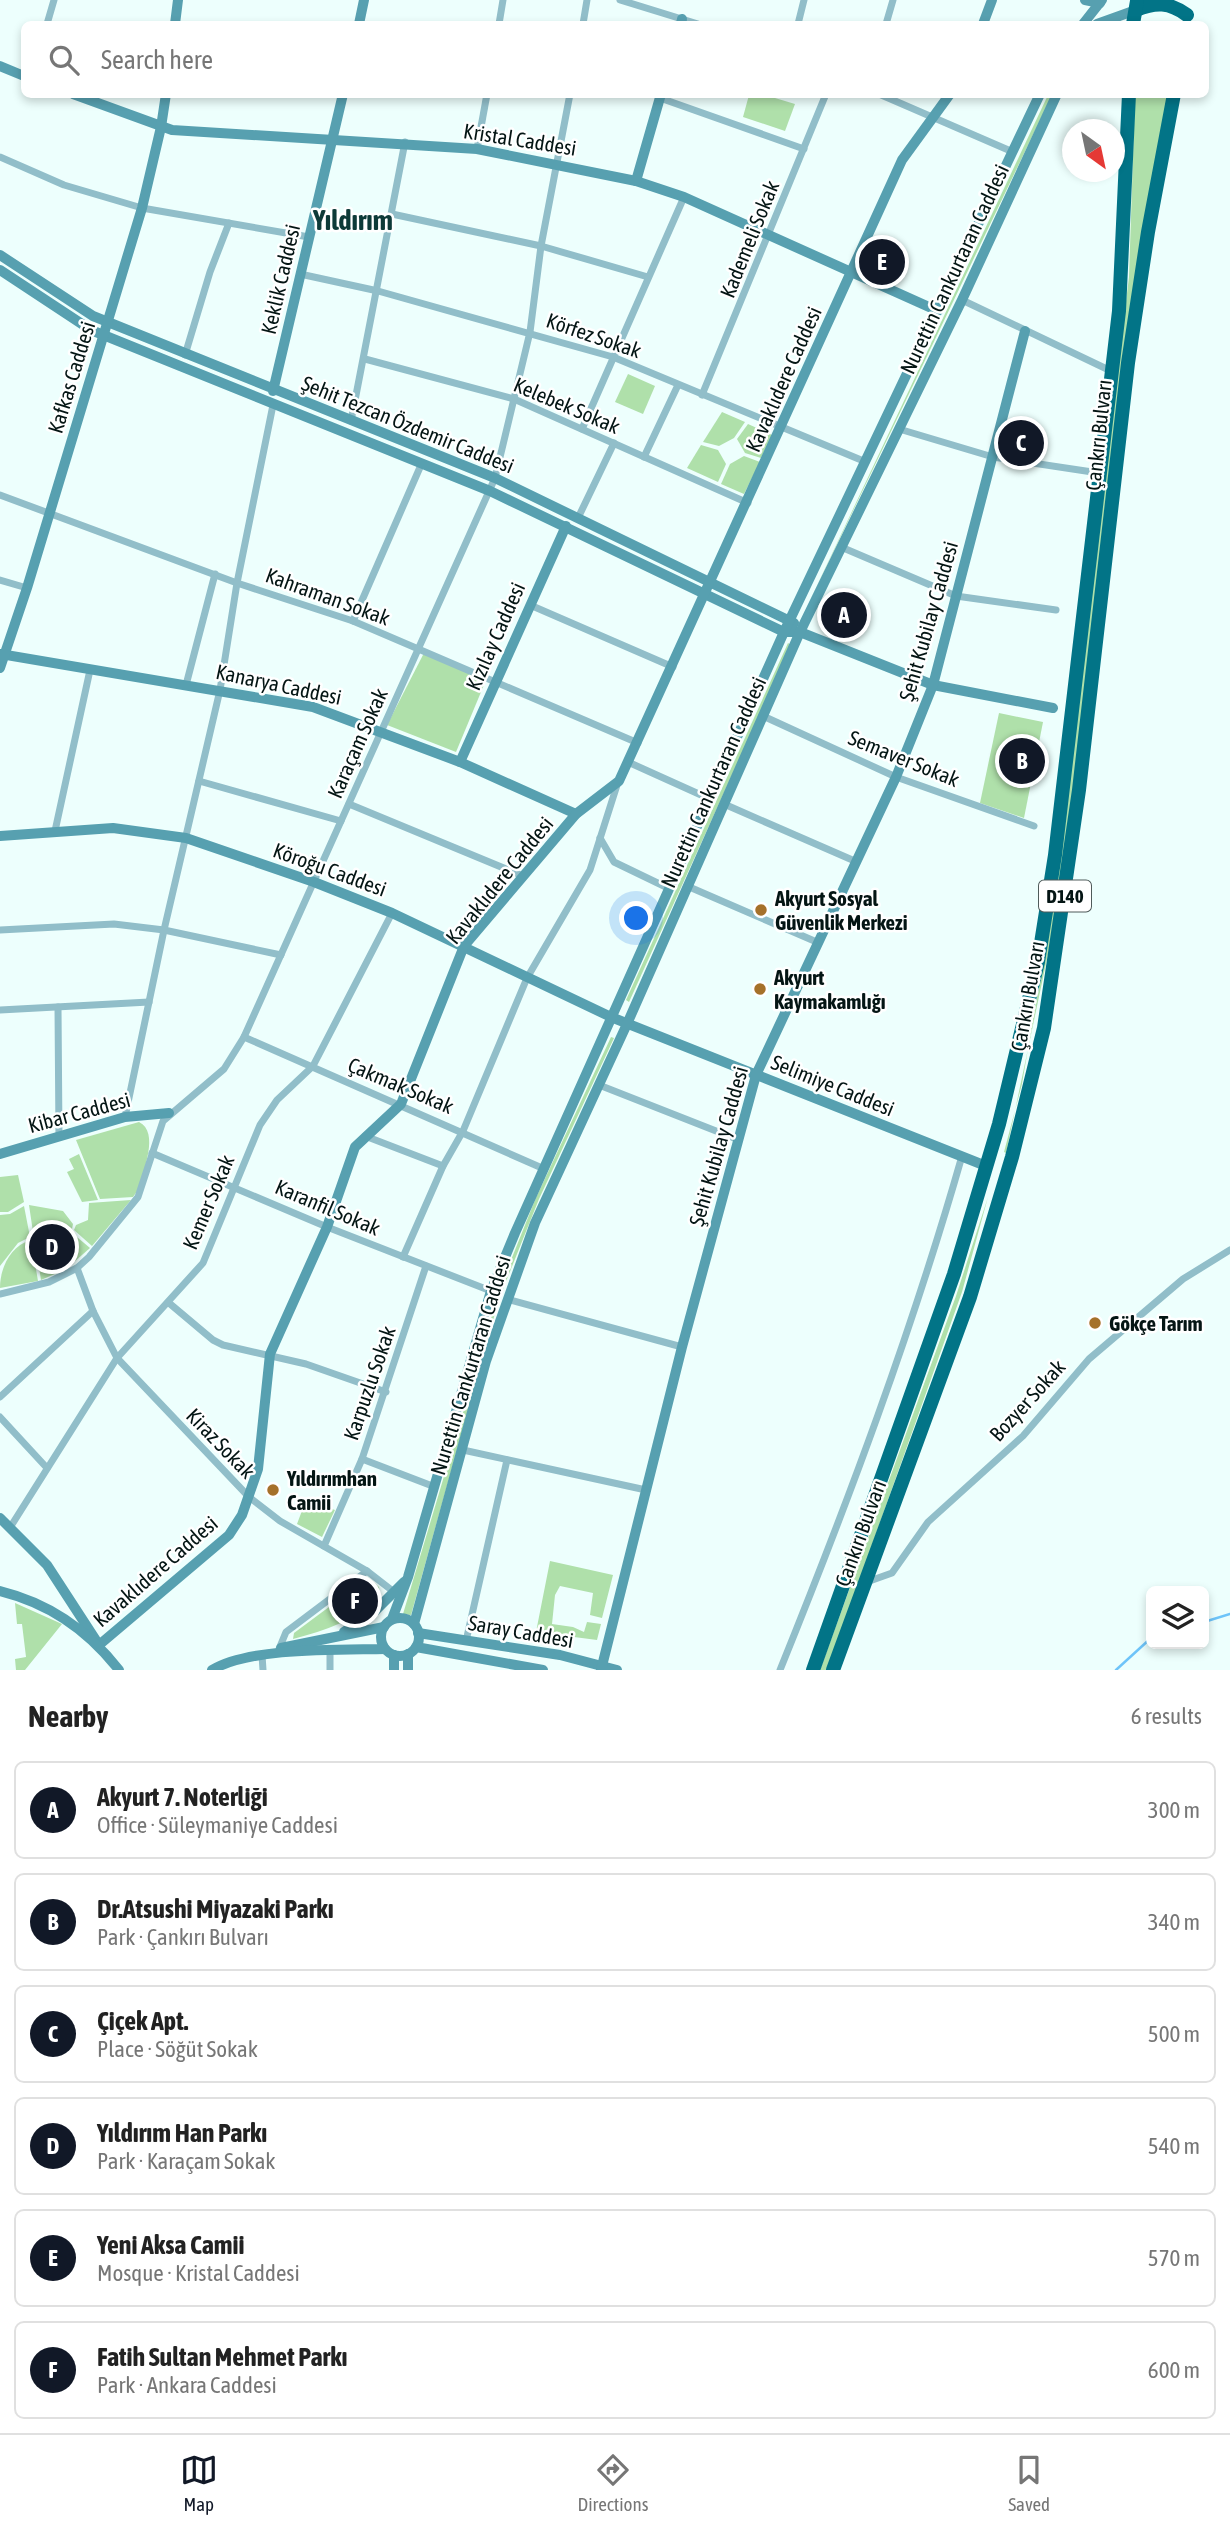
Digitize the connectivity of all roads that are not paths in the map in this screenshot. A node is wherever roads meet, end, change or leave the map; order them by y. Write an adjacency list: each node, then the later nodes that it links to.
1 (54, 0): 14 (street)
2 (178, 0): 15 (street)
3 (364, 0): 16 (street)
4 (503, 0): 17 (street)
5 (587, 0): 18 (street)
6 (620, 0): 19 (street)
7 (804, 0): 20 (street)
8 (893, 0): 21 (street)
9 (992, 0): 22 (street)
10 (1084, 0): 11 (street)
11 (1101, 1): 23 (street)
12 (1135, 11): 13 (highway); 24 (street)
13 (1187, 13)
14 (48, 21)
15 (174, 21)
16 (360, 21)
17 (500, 21)
18 (584, 21)
19 (679, 21)
20 (799, 21)
21 (887, 21)
22 (983, 21)
23 (1085, 21)
24 (1106, 21)
25 (0, 66): 26 (street)
26 (21, 75)
27 (85, 98): 42 (street, Kristal Caddesi)
28 (165, 98): 42 (street, Kafkas Caddesi)
29 (343, 98): 43 (street, Keklik Caddesi)
30 (486, 98): 45 (street)
31 (569, 98): 49 (street, Karaçam Sokak)
32 (659, 98): 50 (street)
33 (665, 98): 46 (street)
34 (824, 98): 46 (street, Kademeli Sokak)
35 (888, 98): 41 (street)
36 (947, 98): 41 (street, Kavaklıdere Caddesi)
37 (1038, 98): 47 (street, Nurettin Cankurtaran Caddesi)
38 (1055, 98): 64 (street, Nurettin Cankurtaran Caddesi)
39 (1129, 98): 73 (highway, Çankırı Bulvarı / D140)
40 (1173, 98): 201 (highway, Çankırı Bulvarı / D140)
41 (932, 117): 47 (street); 60 (street, Kavaklıdere Caddesi)
42 (161, 127): 43 (street, Kristal Caddesi); 52 (street, Kafkas Caddesi)
43 (334, 140): 44 (street, Kristal Caddesi); 56 (street, Keklik Caddesi)
44 (405, 142): 45 (street, Kristal Caddesi); 53 (street)
45 (477, 149): 49 (street, Kristal Caddesi)
46 (804, 149): 55 (street, Kademeli Sokak)
47 (1013, 152): 65 (street, Nurettin Cankurtaran Caddesi)
48 (0, 157): 52 (street)
49 (558, 163): 50 (street, Kristal Caddesi); 57 (street, Karaçam Sokak)
50 (636, 181): 51 (street, Kristal Caddesi)
51 (684, 197): 55 (street, Kristal Caddesi); 62 (street)
52 (142, 208): 54 (street); 66 (street, Kafkas Caddesi)
53 (392, 214): 57 (street); 63 (street)
54 (229, 223): 56 (street); 70 (street)
55 (771, 234): 60 (street, Kristal Caddesi); 76 (street, Kademeli Sokak)
56 (309, 237): 61 (street, Keklik Caddesi)
57 (541, 246): 62 (street); 68 (street, Karaçam Sokak)
58 (0, 255): 66 (street, Şehit Tezcan Özdemir Caddesi)
59 (0, 270): 69 (street, Şehit Tezcan Özdemir Caddesi)
60 (852, 272): 65 (street, Kristal Caddesi); 81 (street, Kavaklıdere Caddesi)
61 (300, 274): 63 (street, Körfez Sokak); 75 (street, Keklik Caddesi)
62 (648, 278): 71 (street)
63 (378, 291): 68 (street, Körfez Sokak); 72 (street)
64 (962, 300): 67 (street); 82 (street, Nurettin Cankurtaran Caddesi)
65 (939, 312): 86 (street, Nurettin Cankurtaran Caddesi)
66 (107, 323): 69 (street, Kafkas Caddesi); 70 (street, Şehit Tezcan Özdemir Caddesi)
67 (1025, 331): 73 (street); 85 (street, Şehit Kubilay Caddesi)
68 (530, 332): 71 (street, Körfez Sokak); 77 (street, Karaçam Sokak)
69 (104, 335): 78 (street, Şehit Tezcan Özdemir Caddesi); 93 (street, Kafkas Caddesi)
70 (184, 355): 75 (street, Şehit Tezcan Özdemir Caddesi)
71 (613, 357): 74 (street, Körfez Sokak); 80 (street)
72 (365, 359): 77 (street, Kelebek Sokak); 79 (street)
73 (1111, 371): 88 (highway, Çankırı Bulvarı / D140)
74 (678, 385): 76 (street, Körfez Sokak); 84 (street)
75 (273, 391): 79 (street, Şehit Tezcan Özdemir Caddesi)
76 (702, 395): 81 (street, Körfez Sokak)
77 (514, 399): 80 (street, Kelebek Sokak); 89 (street, Karaçam Sokak)
78 (273, 405): 87 (street, Şehit Tezcan Özdemir Caddesi); 100 (street)
79 (351, 421): 89 (street, Şehit Tezcan Özdemir Caddesi)
80 (582, 429): 83 (street, Kelebek Sokak)
81 (782, 429): 86 (street, Körfez Sokak); 92 (street, Kavaklıdere Caddesi)
82 (899, 429): 85 (street); 96 (street, Nurettin Cankurtaran Caddesi)
83 (614, 443): 84 (street, Kelebek Sokak); 94 (street)
84 (644, 457): 92 (street, Kelebek Sokak)
85 (993, 457): 88 (street); 103 (street, Şehit Kubilay Caddesi)
86 (866, 462): 106 (street, Nurettin Cankurtaran Caddesi)
87 (421, 465): 90 (street, Şehit Tezcan Özdemir Caddesi); 107 (street)
88 (1099, 473): 170 (highway, Çankırı Bulvarı / D140)
89 (495, 478): 90 (street, Karaçam Sokak); 94 (street, Şehit Tezcan Özdemir Caddesi)
90 (490, 491): 95 (street, Şehit Tezcan Özdemir Caddesi); 110 (street, Karaçam Sokak)
91 (0, 495): 93 (street, Kahraman Sokak)
92 (748, 503): 99 (street, Kavaklıdere Caddesi)
93 (51, 511): 97 (street, Kahraman Sokak); 101 (street, Kafkas Caddesi)
94 (578, 518): 99 (street, Şehit Tezcan Özdemir Caddesi)
95 (566, 526): 102 (street, Şehit Tezcan Özdemir Caddesi); 104 (street, Kızılay Caddesi)
96 (841, 547): 103 (street); 108 (street, Nurettin Cankurtaran Caddesi)
97 (215, 574): 100 (street, Kahraman Sokak); 116 (street)
98 (0, 580): 101 (street)
99 (711, 581): 102 (street, Kavaklıdere Caddesi); 106 (street, Şehit Tezcan Özdemir Caddesi)
100 (237, 583): 107 (street, Kahraman Sokak); 118 (street)
101 (27, 588): 111 (street, Kafkas Caddesi)
102 (706, 593): 109 (street, Şehit Tezcan Özdemir Caddesi); 112 (street, Kavaklıdere Caddesi)
103 (956, 596): 105 (street); 117 (street, Şehit Kubilay Caddesi)
104 (530, 605): 112 (street); 115 (street, Kızılay Caddesi)
105 (1056, 610)
106 (790, 619): 108 (street, Şehit Tezcan Özdemir Caddesi); 109 (street, Nurettin Cankurtaran Caddesi)
107 (353, 621): 110 (street, Kahraman Sokak)
108 (801, 631): 109 (street, Şehit Tezcan Özdemir Caddesi); 117 (street); 120 (street, Nurettin Cankurtaran Caddesi)
109 (784, 632): 128 (street, Nurettin Cankurtaran Caddesi)
110 (418, 648): 115 (street, Kahraman Sokak); 121 (street, Karaçam Sokak)
111 (2, 655): 113 (street, Kafkas Caddesi); 114 (street, Kanarya Caddesi)
112 (673, 667): 122 (street, Kavaklıdere Caddesi)
113 (0, 668)
114 (90, 670): 116 (street, Kanarya Caddesi); 134 (street)
115 (495, 682): 122 (street, Kahraman Sokak); 123 (street, Kızılay Caddesi)
116 (186, 685): 118 (street, Kanarya Caddesi)
117 (933, 685): 119 (street); 125 (street, Şehit Kubilay Caddesi)
118 (220, 690): 121 (street, Kanarya Caddesi); 126 (street)
119 (1053, 708)
120 (763, 716): 125 (street, Semaver Sokak); 130 (street, Nurettin Cankurtaran Caddesi)
121 (382, 731): 123 (street, Kanarya Caddesi); 129 (street, Karaçam Sokak)
122 (638, 743): 124 (street, Kavaklıdere Caddesi)
123 (460, 762): 131 (street, Kanarya Caddesi)
124 (628, 762): 127 (street, Kavaklıdere Caddesi); 128 (street)
125 (896, 777): 133 (street, Semaver Sokak); 138 (street, Şehit Kubilay Caddesi)
126 (199, 781): 132 (street); 136 (street)
127 (618, 781): 131 (street, Kavaklıdere Caddesi); 137 (street)
128 (710, 799): 142 (street, Nurettin Cankurtaran Caddesi)
129 (349, 804): 132 (street, Karaçam Sokak); 139 (street)
130 (723, 804): 138 (street); 141 (street, Nurettin Cankurtaran Caddesi)
131 (576, 814): 139 (street, Kavaklıdere Caddesi)
132 (341, 821): 140 (street, Karaçam Sokak)
133 (1034, 826)
134 (55, 831): 135 (street, Köroğu Caddesi); 136 (street, Köroğu Caddesi)
135 (0, 836)
136 (186, 838): 140 (street, Köroğu Caddesi); 145 (street)
137 (600, 838): 142 (street); 149 (street)
138 (856, 862): 146 (street, Şehit Kubilay Caddesi)
139 (523, 876): 147 (street, Kavaklıdere Caddesi)
140 (314, 882): 143 (street, Köroğu Caddesi); 148 (street, Karaçam Sokak)
141 (687, 886): 146 (street); 154 (street, Nurettin Cankurtaran Caddesi)
142 (670, 889): 153 (street, Nurettin Cankurtaran Caddesi)
143 (392, 913): 147 (street, Köroğu Caddesi); 156 (street, Kemer Sokak)
144 (0, 930): 145 (street)
145 (164, 930): 148 (street); 150 (street)
146 (819, 943): 157 (street, Şehit Kubilay Caddesi)
147 (464, 946): 149 (street, Köroğu Caddesi); 159 (street, Kavaklıdere Caddesi)
148 (281, 955): 155 (street, Karaçam Sokak)
149 (527, 978): 153 (street, Köroğu Caddesi); 162 (street)
150 (149, 1003): 151 (street); 161 (street)
151 (58, 1007): 152 (street); 164 (street)
152 (0, 1010)
153 (611, 1017): 154 (street, Köroğu Caddesi); 171 (street, Nurettin Cankurtaran Caddesi)
154 (627, 1024): 157 (street, Selimiye Caddesi); 158 (street, Nurettin Cankurtaran Caddesi)
155 (244, 1037): 156 (street, Çakmak Sokak); 160 (street, Karaçam Sokak)
156 (313, 1066): 159 (street, Çakmak Sokak); 172 (street, Kemer Sokak)
157 (756, 1075): 165 (street, Şehit Kubilay Caddesi); 168 (street, Selimiye Caddesi)
158 (599, 1086): 165 (street); 180 (street, Nurettin Cankurtaran Caddesi)
159 (401, 1104): 162 (street, Çakmak Sokak); 163 (street, Kavaklıdere Caddesi)
160 (169, 1113): 161 (street, Kibar Caddesi); 166 (street, Karaçam Sokak)
161 (125, 1117): 164 (street, Kibar Caddesi)
162 (463, 1131): 169 (street); 171 (street, Çakmak Sokak)
163 (365, 1136): 169 (street); 173 (street, Kavaklıdere Caddesi)
164 (59, 1137): 167 (street, Kibar Caddesi)
165 (739, 1140): 183 (street, Şehit Kubilay Caddesi)
166 (152, 1153): 172 (street, Karanfil Sokak); 177 (street, Karaçam Sokak)
167 (0, 1154)
168 (962, 1156): 170 (street, Selimiye Caddesi); 223 (street)
169 (443, 1166): 175 (street)
170 (986, 1166): 224 (highway, Çankırı Bulvarı / D140)
171 (542, 1168): 178 (street, Nurettin Cankurtaran Caddesi)
172 (234, 1186): 173 (street, Karanfil Sokak); 181 (street, Kemer Sokak)
173 (327, 1227): 175 (street, Karanfil Sokak); 184 (street, Kavaklıdere Caddesi)
174 (1230, 1250): 201 (street, Bozyer Sokak)
175 (403, 1257): 176 (street, Karanfil Sokak)
176 (426, 1266): 178 (street, Karanfil Sokak); 186 (street, Karpuzlu Sokak)
177 (77, 1268): 179 (street, Karaçam Sokak); 182 (street, Kiraz Sokak)
178 (491, 1291): 193 (street, Nurettin Cankurtaran Caddesi)
179 (0, 1294)
180 (506, 1299): 183 (street); 189 (street, Nurettin Cankurtaran Caddesi)
181 (169, 1303): 184 (street); 185 (street, Kemer Sokak)
182 (93, 1311): 185 (street, Kiraz Sokak); 187 (street)
183 (682, 1347): 194 (street, Şehit Kubilay Caddesi)
184 (270, 1354): 186 (street); 195 (street, Kavaklıdere Caddesi)
185 (117, 1358): 192 (street, Kemer Sokak); 195 (street, Kiraz Sokak)
186 (386, 1392): 190 (street, Karpuzlu Sokak)
187 (0, 1397)
188 (0, 1417): 192 (street)
189 (463, 1450): 191 (street); 205 (street, Nurettin Cankurtaran Caddesi)
190 (362, 1459): 193 (street); 198 (street, Karpuzlu Sokak)
191 (507, 1460): 194 (street); 207 (street)
192 (47, 1468): 197 (street, Kemer Sokak)
193 (435, 1487): 200 (street, Nurettin Cankurtaran Caddesi)
194 (646, 1490): 215 (street, Şehit Kubilay Caddesi)
195 (249, 1497): 198 (street, Kiraz Sokak); 208 (street, Kavaklıdere Caddesi)
196 (0, 1518): 197 (street)
197 (10, 1526): 208 (street)
198 (324, 1546): 199 (street, Kiraz Sokak)
199 (367, 1570): 203 (street, Kiraz Sokak); 209 (street)
200 (408, 1577): 203 (street); 204 (street, Nurettin Cankurtaran Caddesi)
201 (864, 1584): 225 (highway, Çankırı Bulvarı / D140)
202 (0, 1591): 208 (street)
203 (394, 1592): 206 (street)
204 (388, 1623): 205 (street); 206 (street); 212 (street)
205 (416, 1629): 207 (street, Saray Caddesi); 210 (street)
206 (331, 1639): 209 (street)
207 (466, 1641): 215 (street, Saray Caddesi)
208 (99, 1645): 214 (street)
209 (279, 1649): 213 (street)
210 (412, 1650): 212 (street); 220 (street); 221 (street, Saray Caddesi)
211 (330, 1651): 212 (street); 213 (street); 218 (street)
212 (390, 1652): 219 (street)
213 (262, 1655): 216 (street); 217 (street)
214 (112, 1668)
215 (602, 1668): 222 (street, Saray Caddesi)
216 (212, 1670)
217 (263, 1670)
218 (330, 1670)
219 (394, 1670)
220 (408, 1670)
221 (543, 1670)
222 (617, 1670)
223 (780, 1670)
224 (813, 1670)
225 (833, 1670)

